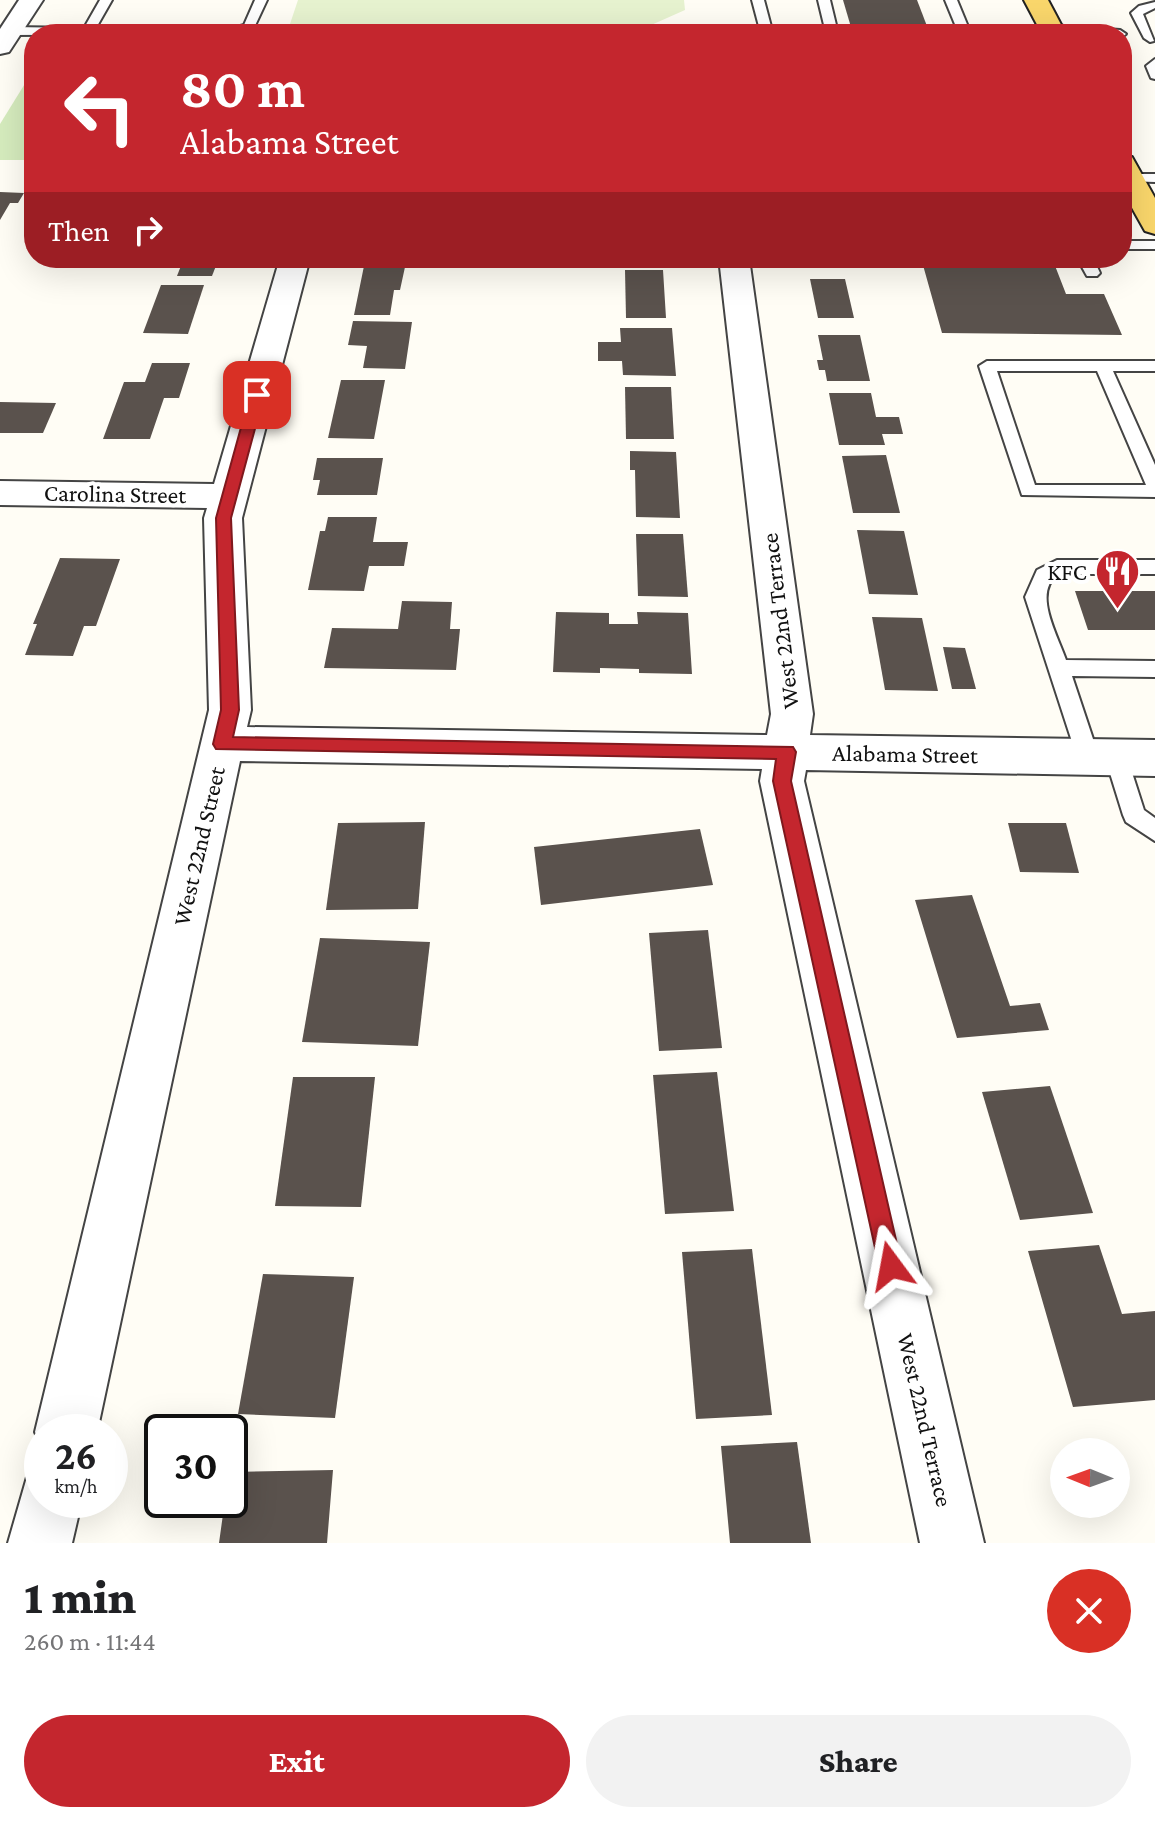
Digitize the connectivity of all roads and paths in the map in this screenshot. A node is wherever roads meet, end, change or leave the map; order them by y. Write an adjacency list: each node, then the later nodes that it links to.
1 (31, 0): 18 (street)
2 (106, 0): 11 (lane)
3 (261, 0): 12 (lane)
4 (758, 0): 13 (lane)
5 (824, 0): 14 (lane)
6 (951, 0): 15 (lane)
7 (1036, 0): 16 (main road)
8 (1155, 5): 9 (lane)
9 (1139, 18): 10 (lane); 17 (lane)
10 (1155, 18)
11 (92, 24)
12 (250, 24)
13 (764, 24)
14 (830, 24)
15 (961, 24)
16 (1048, 24)
17 (1147, 38)
18 (5, 39)
19 (1155, 63): 20 (lane)
20 (1155, 75)
21 (1134, 184): 22 (main road)
22 (1155, 225)
23 (1132, 245): 24 (lane)
24 (1155, 245)
25 (292, 268): 31 (street, West 22nd Street)
26 (735, 268): 36 (street, West 22nd Terrace)
27 (1103, 366): 28 (lane); 29 (lane); 29 (lane)
28 (1155, 366)
29 (1155, 488)
30 (0, 493): 31 (street, Carolina Street)
31 (229, 496): 35 (street, West 22nd Street)
32 (1155, 567): 33 (lane)
33 (1059, 668): 34 (lane); 37 (lane)
34 (1155, 669)
35 (222, 744): 36 (street, Alabama Street); 39 (street, West 22nd Street)
36 (787, 752): 37 (street, Alabama Street); 42 (street, West 22nd Terrace)
37 (1120, 757): 38 (lane)
38 (1155, 831)
39 (70, 1414)
40 (46, 1518): 41 (street)
41 (40, 1543)
42 (952, 1543)

